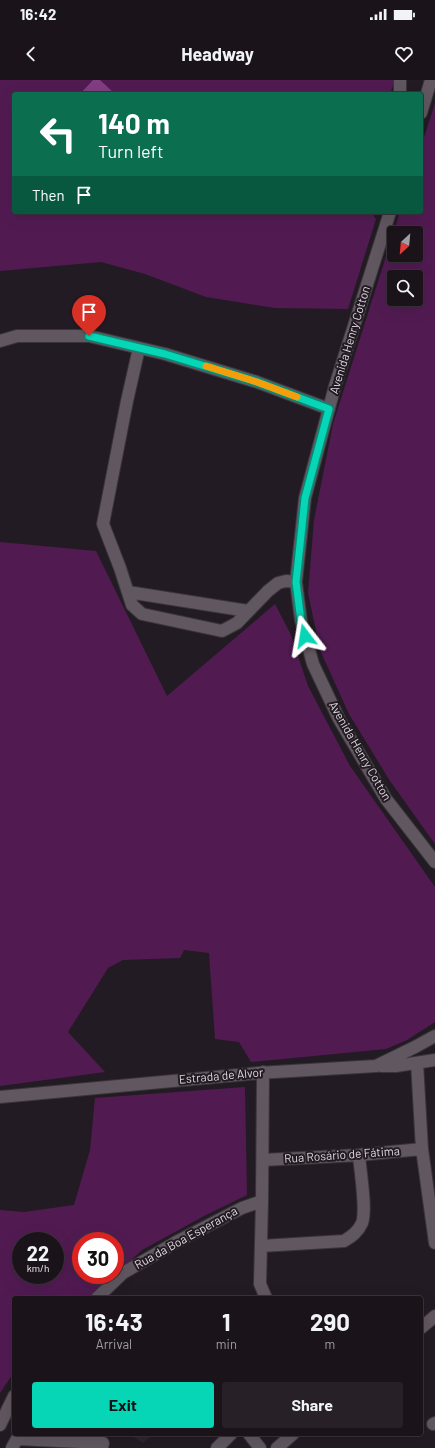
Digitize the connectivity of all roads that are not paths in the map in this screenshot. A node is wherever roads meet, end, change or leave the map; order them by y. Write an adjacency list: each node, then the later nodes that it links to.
1 (400, 80): 3 (street)
2 (431, 80): 4 (street)
3 (400, 92)
4 (423, 106)
5 (389, 214): 8 (street, Avenida Henry Cotton)
6 (0, 341): 7 (street)
7 (139, 348): 8 (street); 10 (street)
8 (329, 409): 9 (street, Avenida Henry Cotton)
9 (296, 582): 11 (street); 12 (street, Avenida Henry Cotton)
10 (128, 592): 11 (street); 11 (street)
11 (248, 611)
12 (435, 862)
13 (435, 1036): 16 (street, Estrada de Alvor)
14 (435, 1060): 15 (street)
15 (417, 1063): 16 (street); 19 (street)
16 (376, 1066): 17 (street, Estrada de Alvor)
17 (263, 1072): 18 (street, Estrada de Alvor); 21 (street)
18 (0, 1097)
19 (422, 1149): 20 (street, Rua Rosário de Fátima); 23 (street)
20 (359, 1155): 21 (street, Rua Rosário de Fátima); 24 (street)
21 (263, 1160): 22 (street)
22 (262, 1201): 24 (street); 25 (street, Rua da Boa Esperança)
23 (435, 1243)
24 (261, 1246): 26 (street)
25 (99, 1296)
26 (261, 1296)
27 (435, 1316): 28 (street)
28 (423, 1326)
29 (12, 1400): 30 (street)
30 (0, 1425)
31 (229, 1436): 36 (street)
32 (251, 1436): 37 (street)
33 (292, 1436): 38 (street)
34 (12, 1448): 35 (street)
35 (102, 1448)
36 (217, 1448)
37 (260, 1448)
38 (277, 1448)

